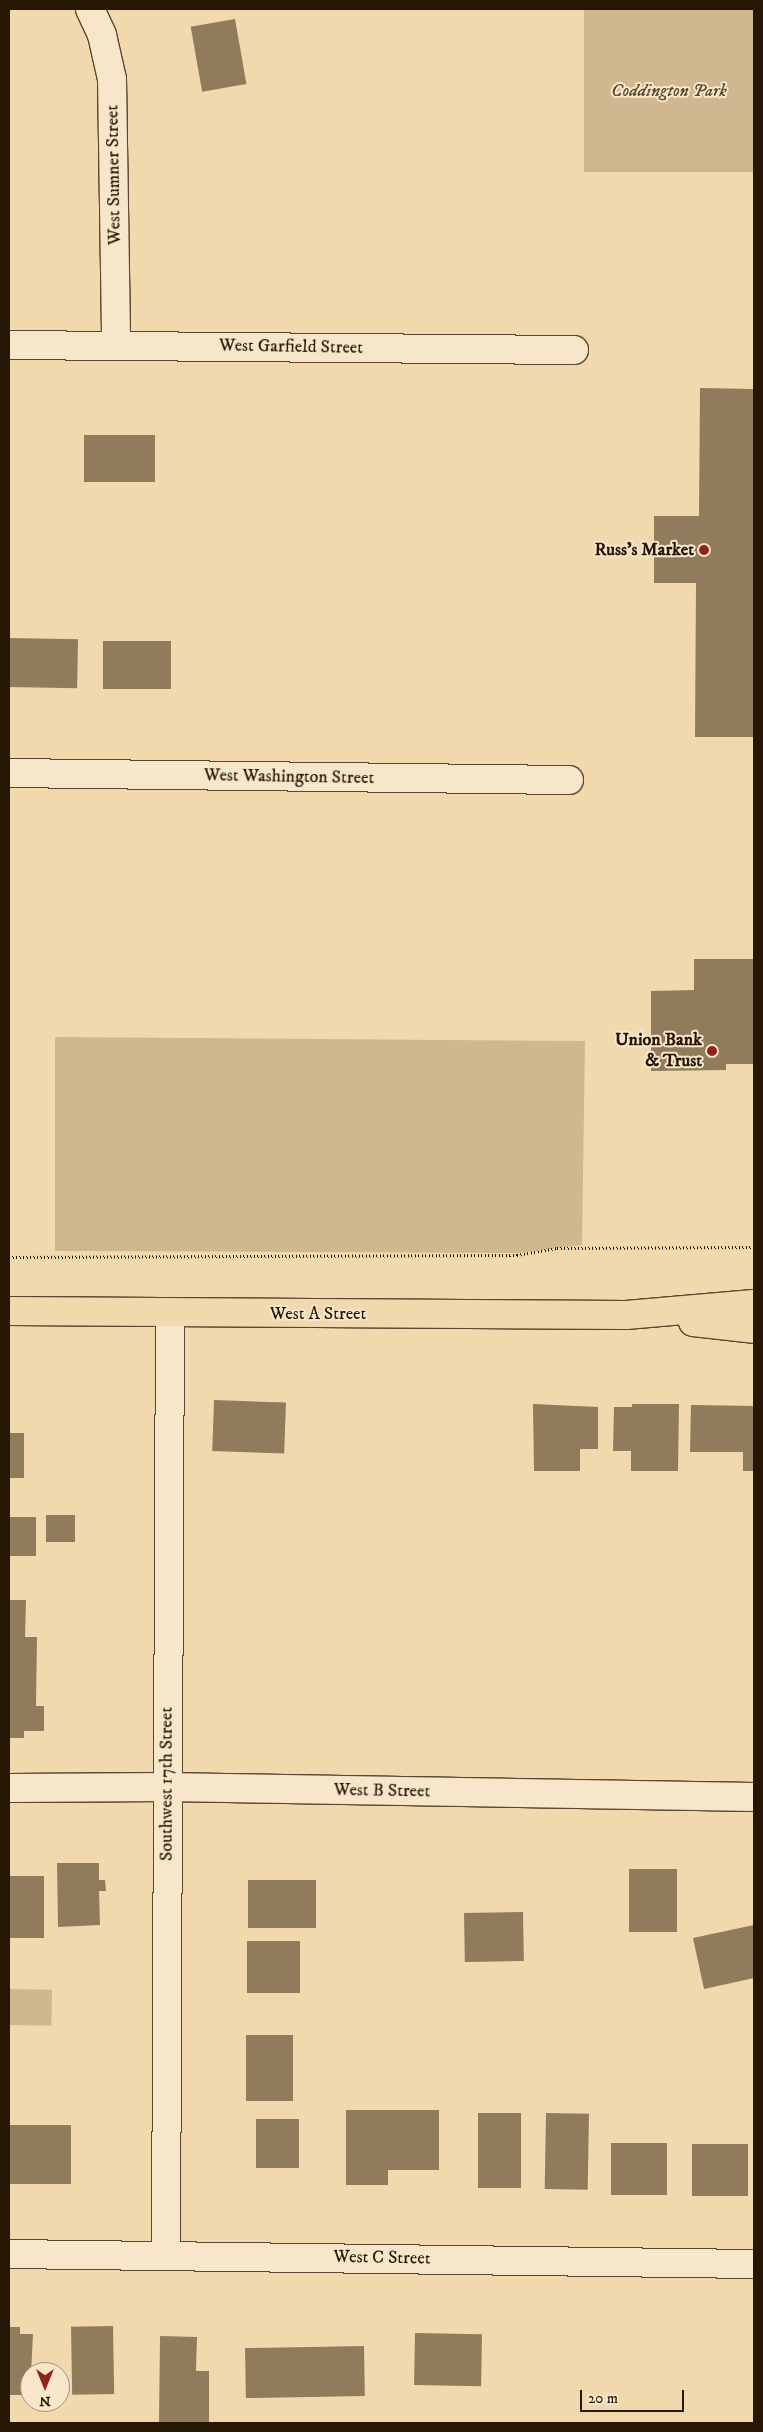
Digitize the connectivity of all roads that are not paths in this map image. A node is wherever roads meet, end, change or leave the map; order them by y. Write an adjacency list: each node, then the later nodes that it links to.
1 (90, 9): 3 (street, West Sumner Street)
2 (9, 345): 3 (street, West Garfield Street)
3 (116, 346): 4 (street, West Garfield Street)
4 (574, 350)
5 (9, 773): 6 (street, West Washington Street)
6 (569, 780)
7 (754, 1304): 10 (main road, West A Street)
8 (9, 1311): 9 (main road, West A Street)
9 (170, 1313): 10 (main road, West A Street); 13 (street, Southwest 17th Street)
10 (626, 1316): 11 (main road); 12 (main road, West A Street)
11 (754, 1317)
12 (754, 1329)
13 (167, 1787): 14 (street, West B Street); 15 (street, West B Street); 17 (street, Southwest 17th Street)
14 (9, 1788)
15 (754, 1797)
16 (9, 2254): 17 (street, West C Street)
17 (166, 2255): 18 (street, West C Street)
18 (754, 2264)

